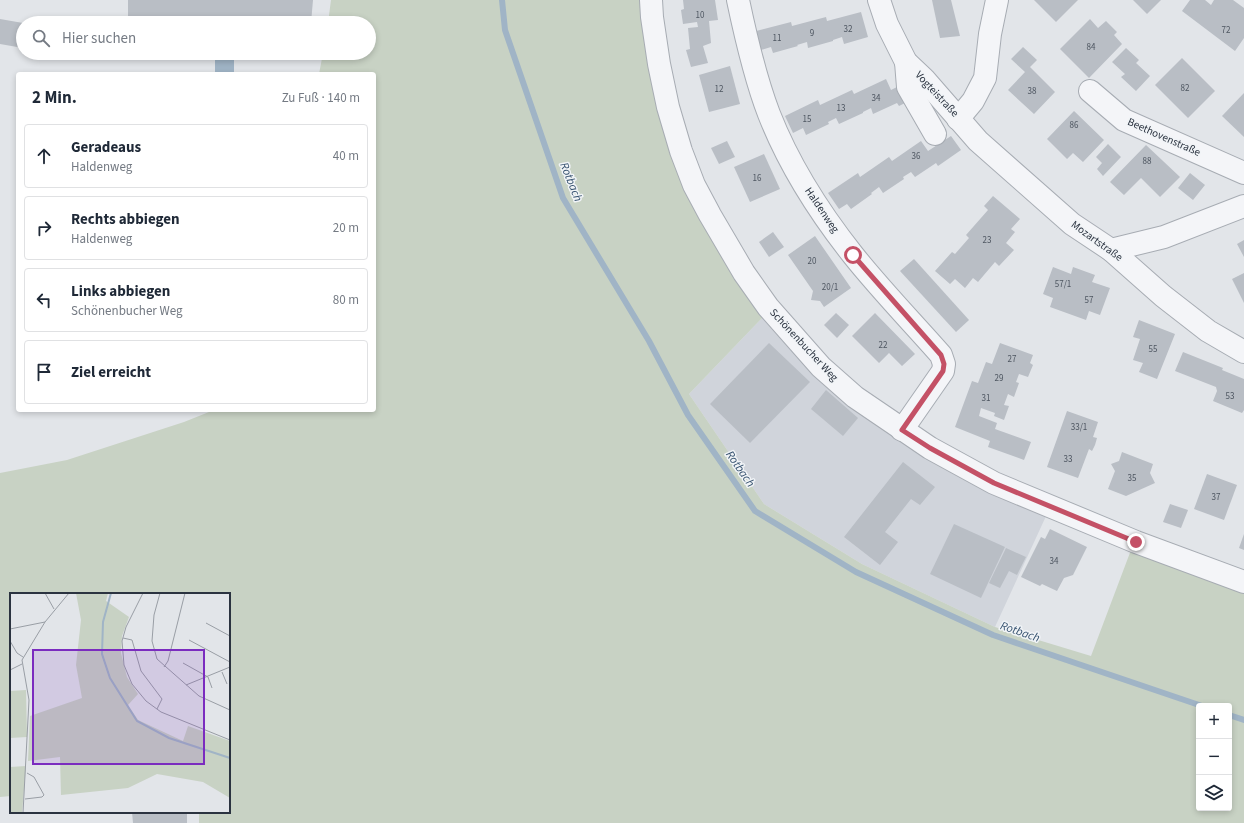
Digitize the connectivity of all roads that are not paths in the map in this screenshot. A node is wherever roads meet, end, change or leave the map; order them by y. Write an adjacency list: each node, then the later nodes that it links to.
1 (651, 0): 13 (street, Schönenbucher Weg)
2 (738, 0): 13 (street, Haldenweg)
3 (879, 0): 5 (street, Vogteistraße)
4 (997, 0): 7 (street, Vogteistraße)
5 (906, 62): 7 (street, Vogteistraße); 8 (street)
6 (1090, 91): 9 (street, Beethovenstraße)
7 (958, 119): 11 (street, Mozartstraße)
8 (935, 134)
9 (1244, 173)
10 (1244, 206): 11 (street)
11 (1111, 250): 12 (street, Mozartstraße)
12 (1244, 352)
13 (902, 430): 14 (street, Schönenbucher Weg)
14 (1244, 582)

